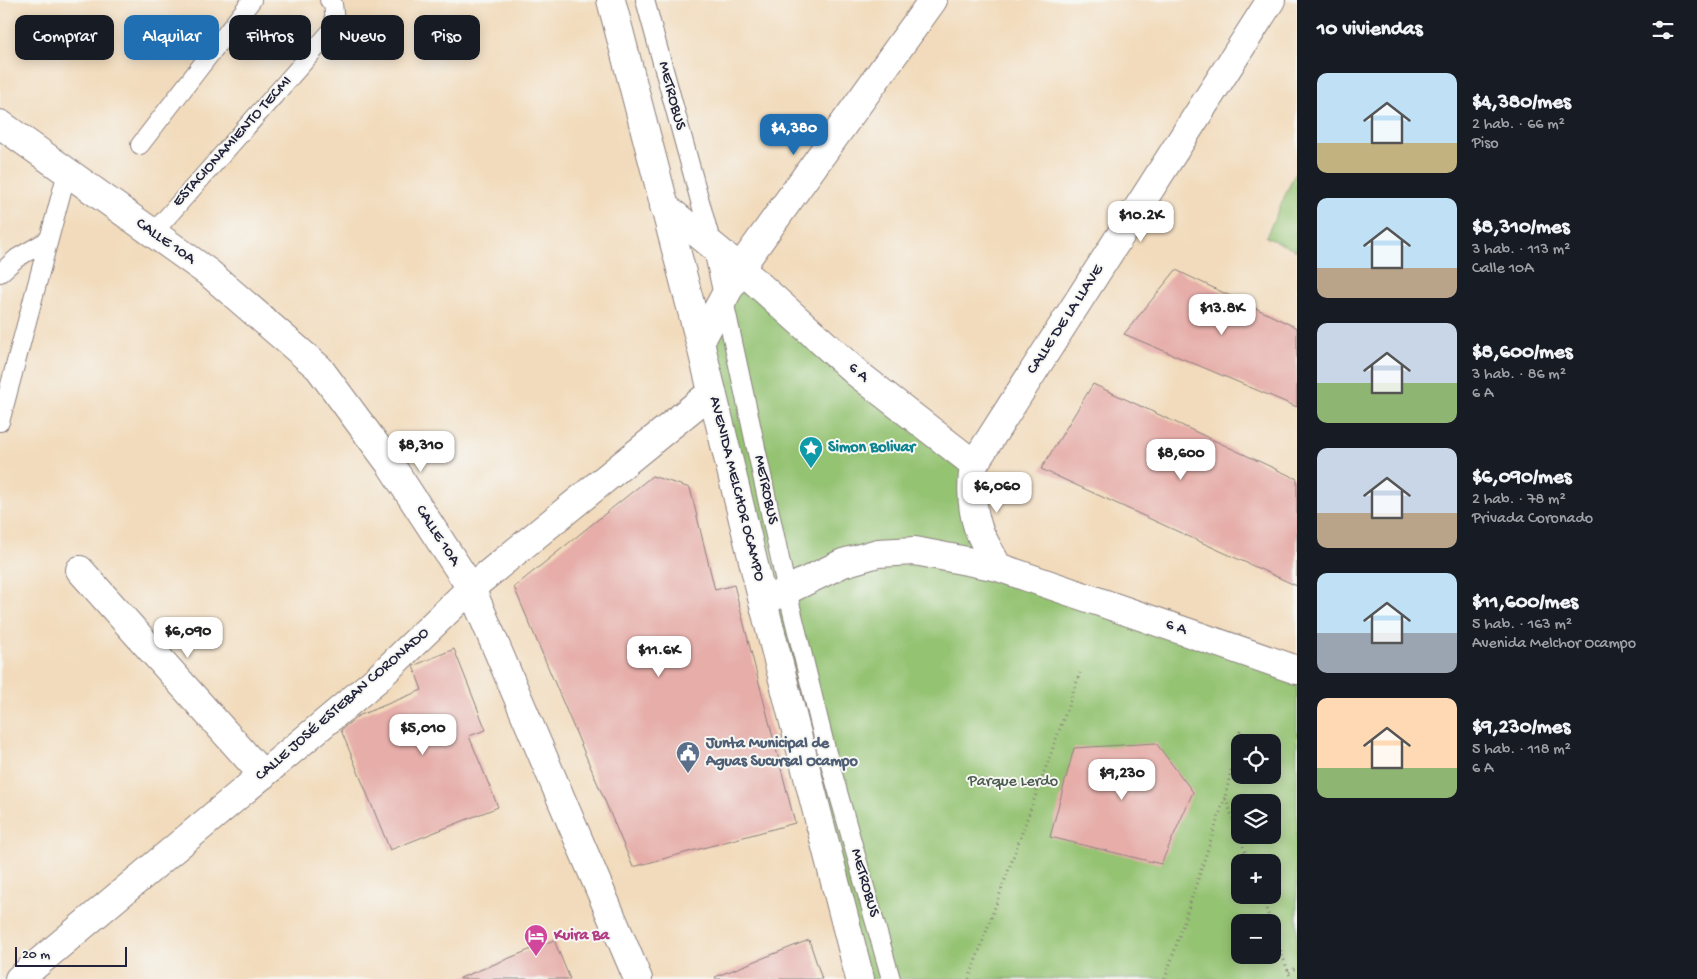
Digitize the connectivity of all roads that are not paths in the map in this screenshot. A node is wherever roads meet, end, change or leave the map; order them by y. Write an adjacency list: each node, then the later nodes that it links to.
1 (252, 0): 8 (lane)
2 (329, 0): 11 (lane, ESTACIONAMIENTO TECMI)
3 (610, 0): 10 (street, AVENIDA MELCHOR OCAMPO)
4 (645, 0): 13 (lane, METROBUS)
5 (933, 0): 14 (street)
6 (1271, 0): 20 (street, CALLE DE LA LLAVE)
7 (4, 135): 9 (street, CALLE 10A)
8 (140, 145)
9 (67, 172): 11 (street, CALLE 10A); 12 (lane)
10 (664, 206): 13 (street, 6 A); 17 (street, AVENIDA MELCHOR OCAMPO)
11 (152, 233): 23 (street, CALLE 10A)
12 (48, 240): 15 (lane); 19 (lane)
13 (712, 245): 14 (street, 6 A); 16 (lane, METROBUS)
14 (740, 268): 16 (street); 20 (street, 6 A)
15 (0, 273)
16 (723, 300): 17 (street); 24 (lane, METROBUS)
17 (700, 342): 18 (street, AVENIDA MELCHOR OCAMPO)
18 (712, 392): 23 (street, CALLE JOSÉ ESTEBAN CORONADO); 24 (street, AVENIDA MELCHOR OCAMPO)
19 (0, 422)
20 (974, 464): 21 (street)
21 (998, 567): 24 (street, 6 A); 25 (street, 6 A)
22 (80, 570): 26 (street)
23 (471, 588): 26 (street, CALLE JOSÉ ESTEBAN CORONADO); 28 (street, CALLE 10A)
24 (775, 597): 29 (street, AVENIDA MELCHOR OCAMPO); 30 (lane, METROBUS)
25 (1297, 670)
26 (264, 775): 27 (street, CALLE JOSÉ ESTEBAN CORONADO)
27 (19, 979)
28 (638, 979)
29 (860, 979)
30 (891, 979)

